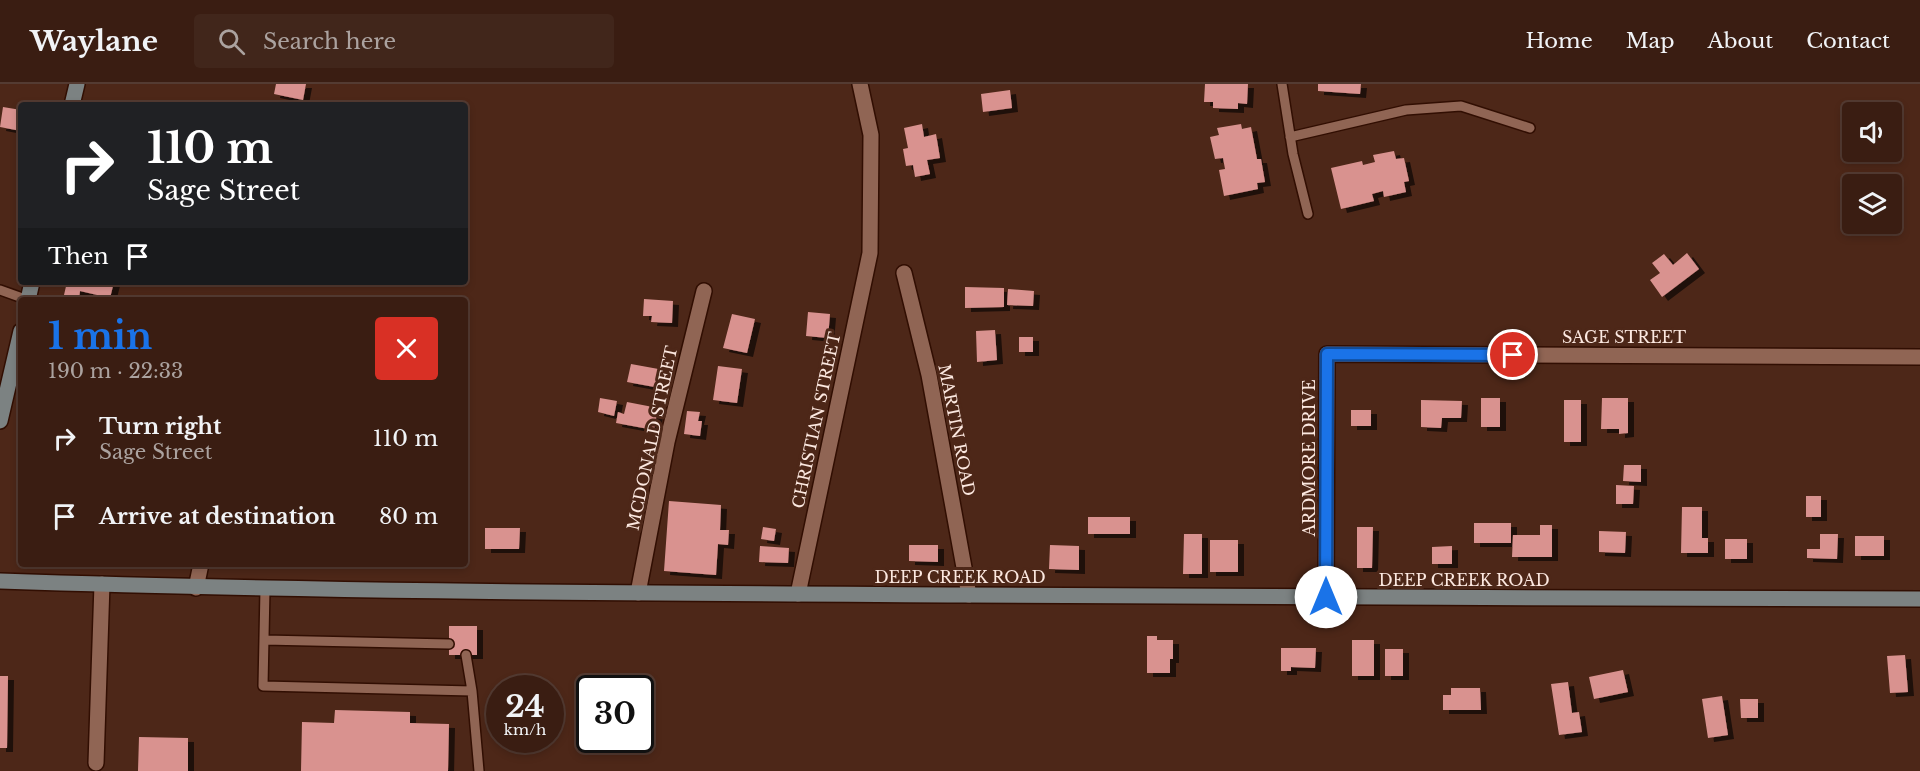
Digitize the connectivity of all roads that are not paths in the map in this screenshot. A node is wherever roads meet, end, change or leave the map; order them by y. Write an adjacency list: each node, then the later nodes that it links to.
1 (76, 84): 4 (street)
2 (860, 84): 23 (street, CHRISTIAN STREET)
3 (1282, 84): 6 (lane)
4 (73, 102)
5 (1530, 128): 6 (lane)
6 (1290, 137): 7 (lane)
7 (1308, 214)
8 (904, 273): 24 (street, MARTIN ROAD)
9 (0, 290): 11 (lane)
10 (704, 291): 22 (street, MCDONALD STREET)
11 (20, 297)
12 (18, 340): 15 (street)
13 (1327, 354): 14 (street, SAGE STREET); 25 (street, ARDMORE DRIVE)
14 (1920, 357)
15 (4, 384): 16 (street)
16 (0, 421)
17 (200, 567): 20 (street)
18 (0, 581): 19 (street, DEEP CREEK ROAD)
19 (102, 584): 20 (street, DEEP CREEK ROAD); 31 (street)
20 (196, 588): 21 (street, DEEP CREEK ROAD)
21 (265, 589): 22 (street, DEEP CREEK ROAD); 27 (lane)
22 (638, 593): 23 (street, DEEP CREEK ROAD)
23 (798, 594): 24 (street, DEEP CREEK ROAD)
24 (969, 595): 25 (street, DEEP CREEK ROAD)
25 (1326, 597): 26 (street, DEEP CREEK ROAD)
26 (1920, 599)
27 (264, 640): 28 (lane); 30 (lane)
28 (449, 644)
29 (466, 655): 30 (lane)
30 (472, 691): 32 (lane)
31 (96, 763)
32 (479, 771)

